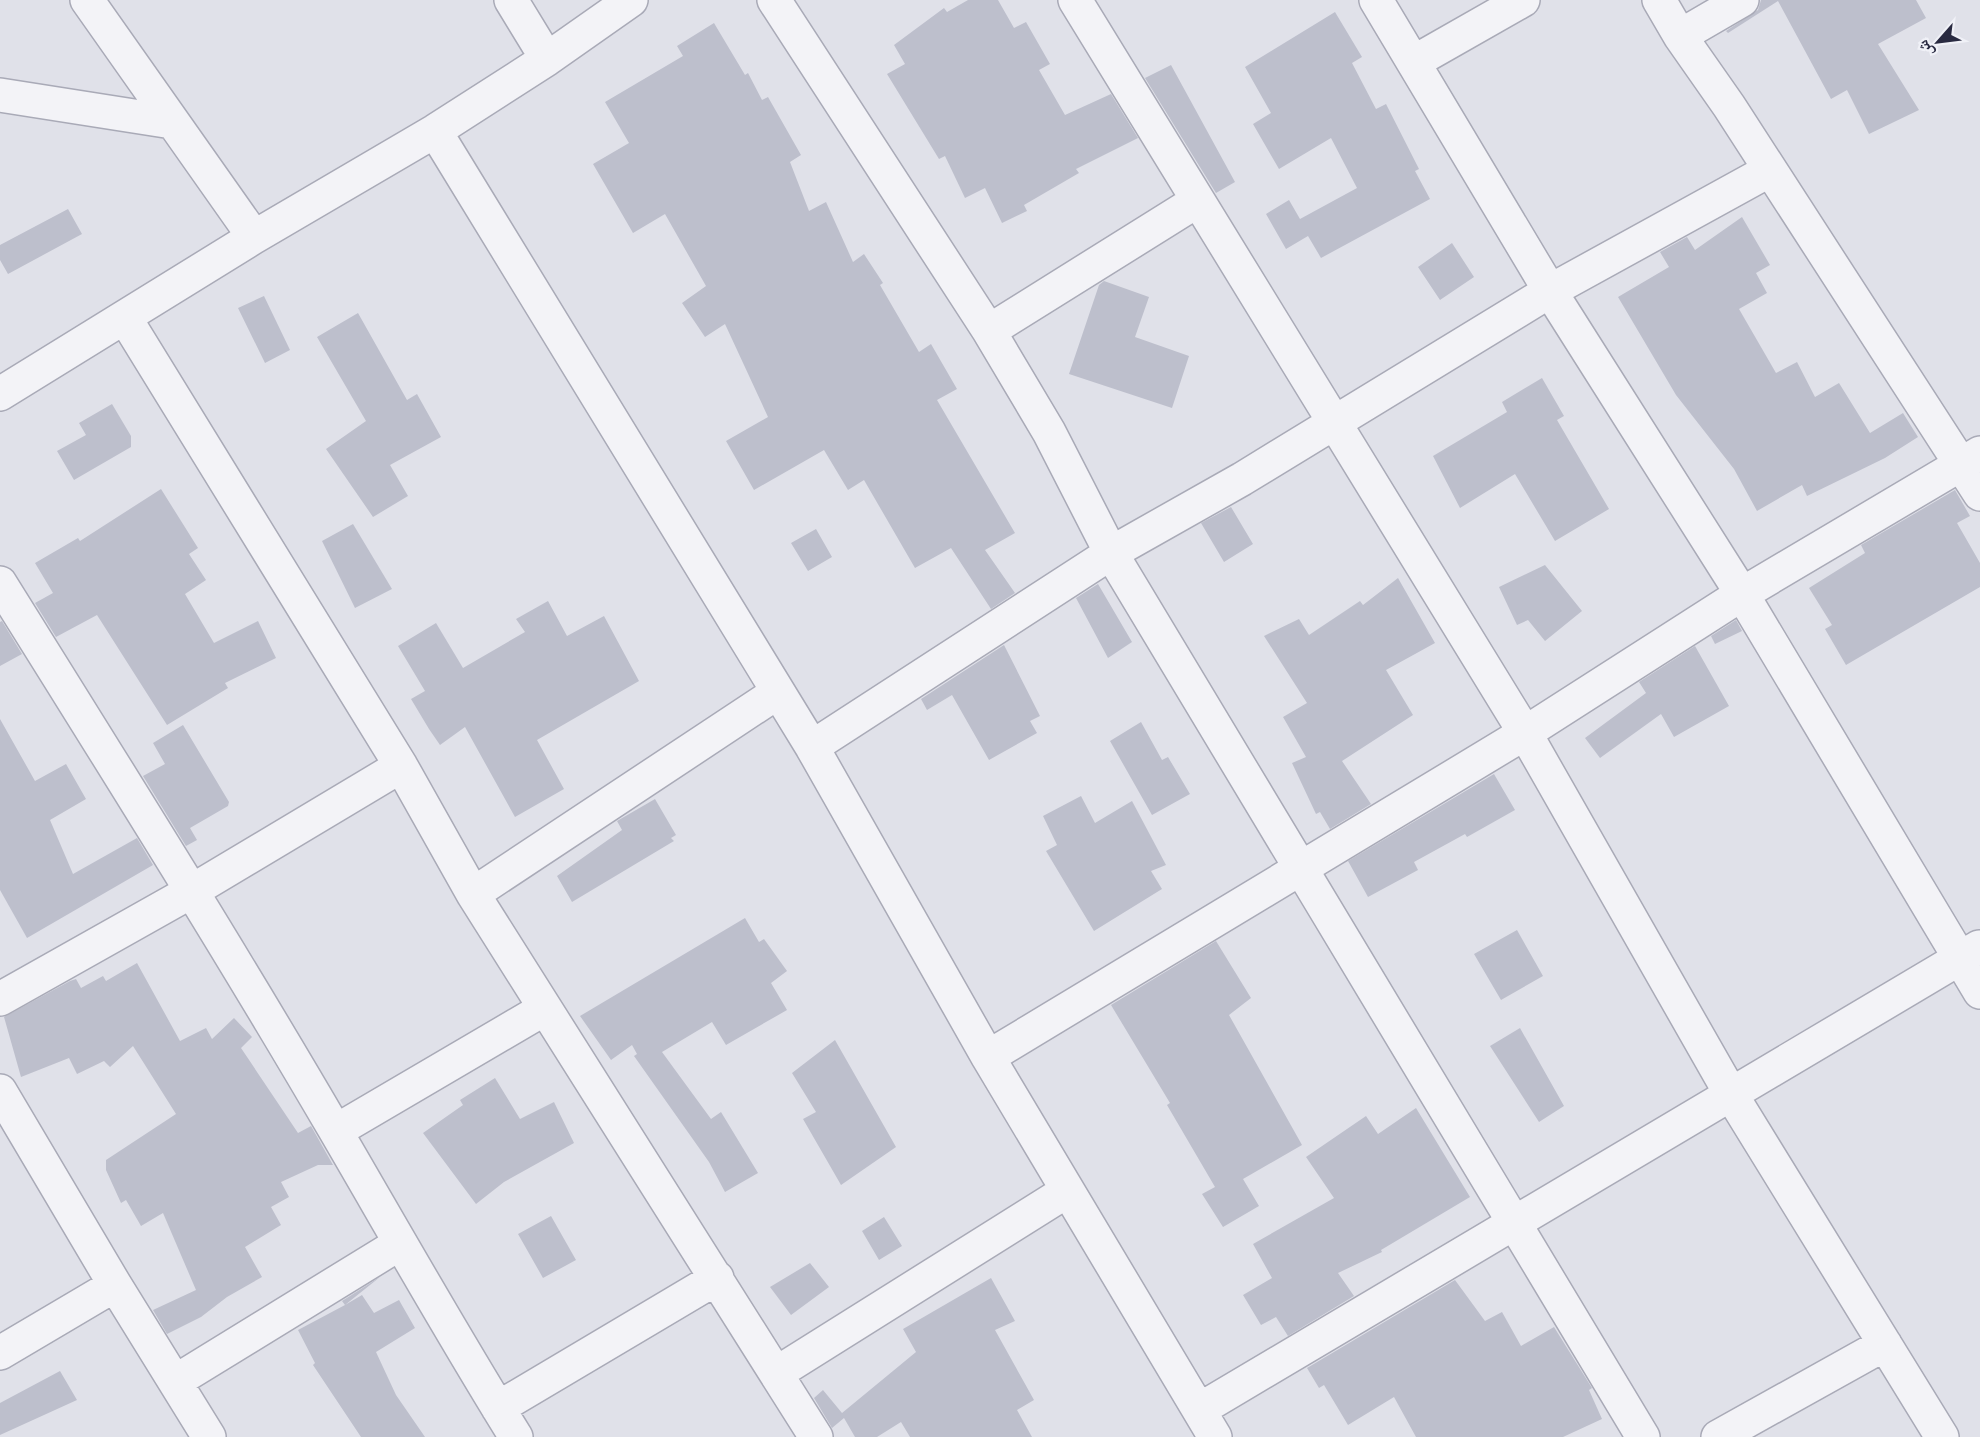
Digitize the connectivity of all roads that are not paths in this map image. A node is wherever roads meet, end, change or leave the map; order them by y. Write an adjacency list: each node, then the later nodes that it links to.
1 (87, 0): 14 (street)
2 (510, 0): 11 (street)
3 (631, 0): 11 (street)
4 (774, 0): 21 (street)
5 (1076, 0): 17 (street)
6 (1376, 0): 12 (street)
7 (1523, 0): 12 (street)
8 (1659, 0): 10 (street)
9 (1742, 0): 10 (street)
10 (1680, 36): 16 (street)
11 (547, 58): 15 (street)
12 (1414, 62): 19 (street)
13 (0, 95): 14 (street)
14 (172, 122): 18 (street)
15 (435, 131): 18 (street); 29 (street)
16 (1770, 170): 19 (street); 24 (street)
17 (1197, 201): 21 (street); 23 (street)
18 (254, 237): 20 (street)
19 (1550, 291): 23 (street); 28 (street)
20 (125, 318): 22 (street); 32 (street)
21 (988, 332): 26 (street)
22 (0, 394)
23 (1336, 423): 26 (street); 30 (street)
24 (1971, 459): 25 (street); 28 (street)
25 (1980, 494)
26 (1111, 553): 31 (street); 33 (street)
27 (0, 583): 34 (street)
28 (1742, 594): 30 (street); 36 (street)
29 (778, 692): 31 (street); 35 (street)
30 (1525, 733): 33 (street); 42 (street)
31 (812, 747): 40 (street)
32 (401, 766): 34 (street); 35 (street)
33 (1301, 867): 40 (street); 45 (street)
34 (192, 891): 38 (street); 43 (street)
35 (473, 894): 39 (street)
36 (1970, 952): 37 (street); 42 (street)
37 (1980, 992)
38 (0, 999)
39 (544, 1009): 43 (street); 47 (street)
40 (988, 1057): 44 (street)
41 (0, 1091): 48 (street)
42 (1732, 1096): 45 (street); 49 (street)
43 (336, 1131): 46 (street)
44 (1067, 1191): 51 (street); 54 (street)
45 (1516, 1224): 54 (street); 58 (street)
46 (399, 1244): 52 (street); 53 (street)
47 (717, 1278): 51 (street); 53 (street)
48 (115, 1285): 50 (street); 52 (street)
49 (1885, 1344): 59 (street); 60 (street)
50 (0, 1353)
51 (777, 1373): 57 (street)
52 (176, 1381): 55 (street)
53 (498, 1407): 56 (street)
54 (1207, 1424)
55 (209, 1437)
56 (516, 1437)
57 (816, 1437)
58 (1643, 1437)
59 (1718, 1437)
60 (1942, 1437)

